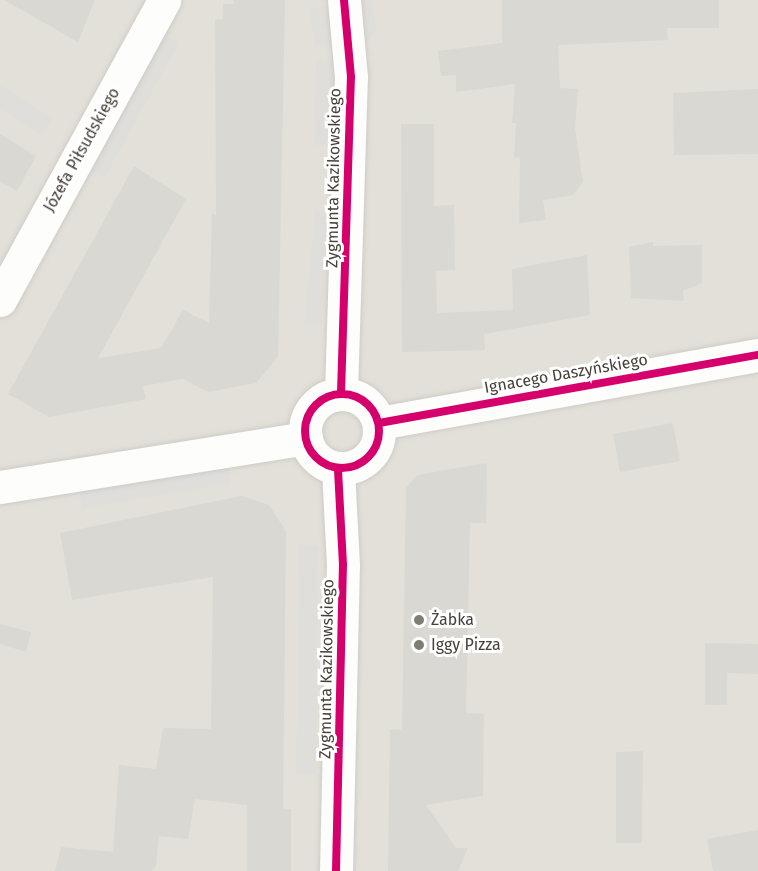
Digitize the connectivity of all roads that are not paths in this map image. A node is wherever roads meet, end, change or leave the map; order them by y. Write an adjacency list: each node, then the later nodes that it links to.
1 (164, 0): 3 (street, Józefa Piłsudskiego)
2 (344, 0): 5 (street, Zygmunta Kazikowskiego)
3 (0, 300)
4 (758, 354): 6 (street, Ignacego Daszyńskiego)
5 (341, 393): 6 (street); 7 (street)
6 (379, 423): 8 (street)
7 (306, 438): 8 (street); 9 (street)
8 (338, 468): 10 (street, Zygmunta Kazikowskiego)
9 (0, 487)
10 (336, 871)

